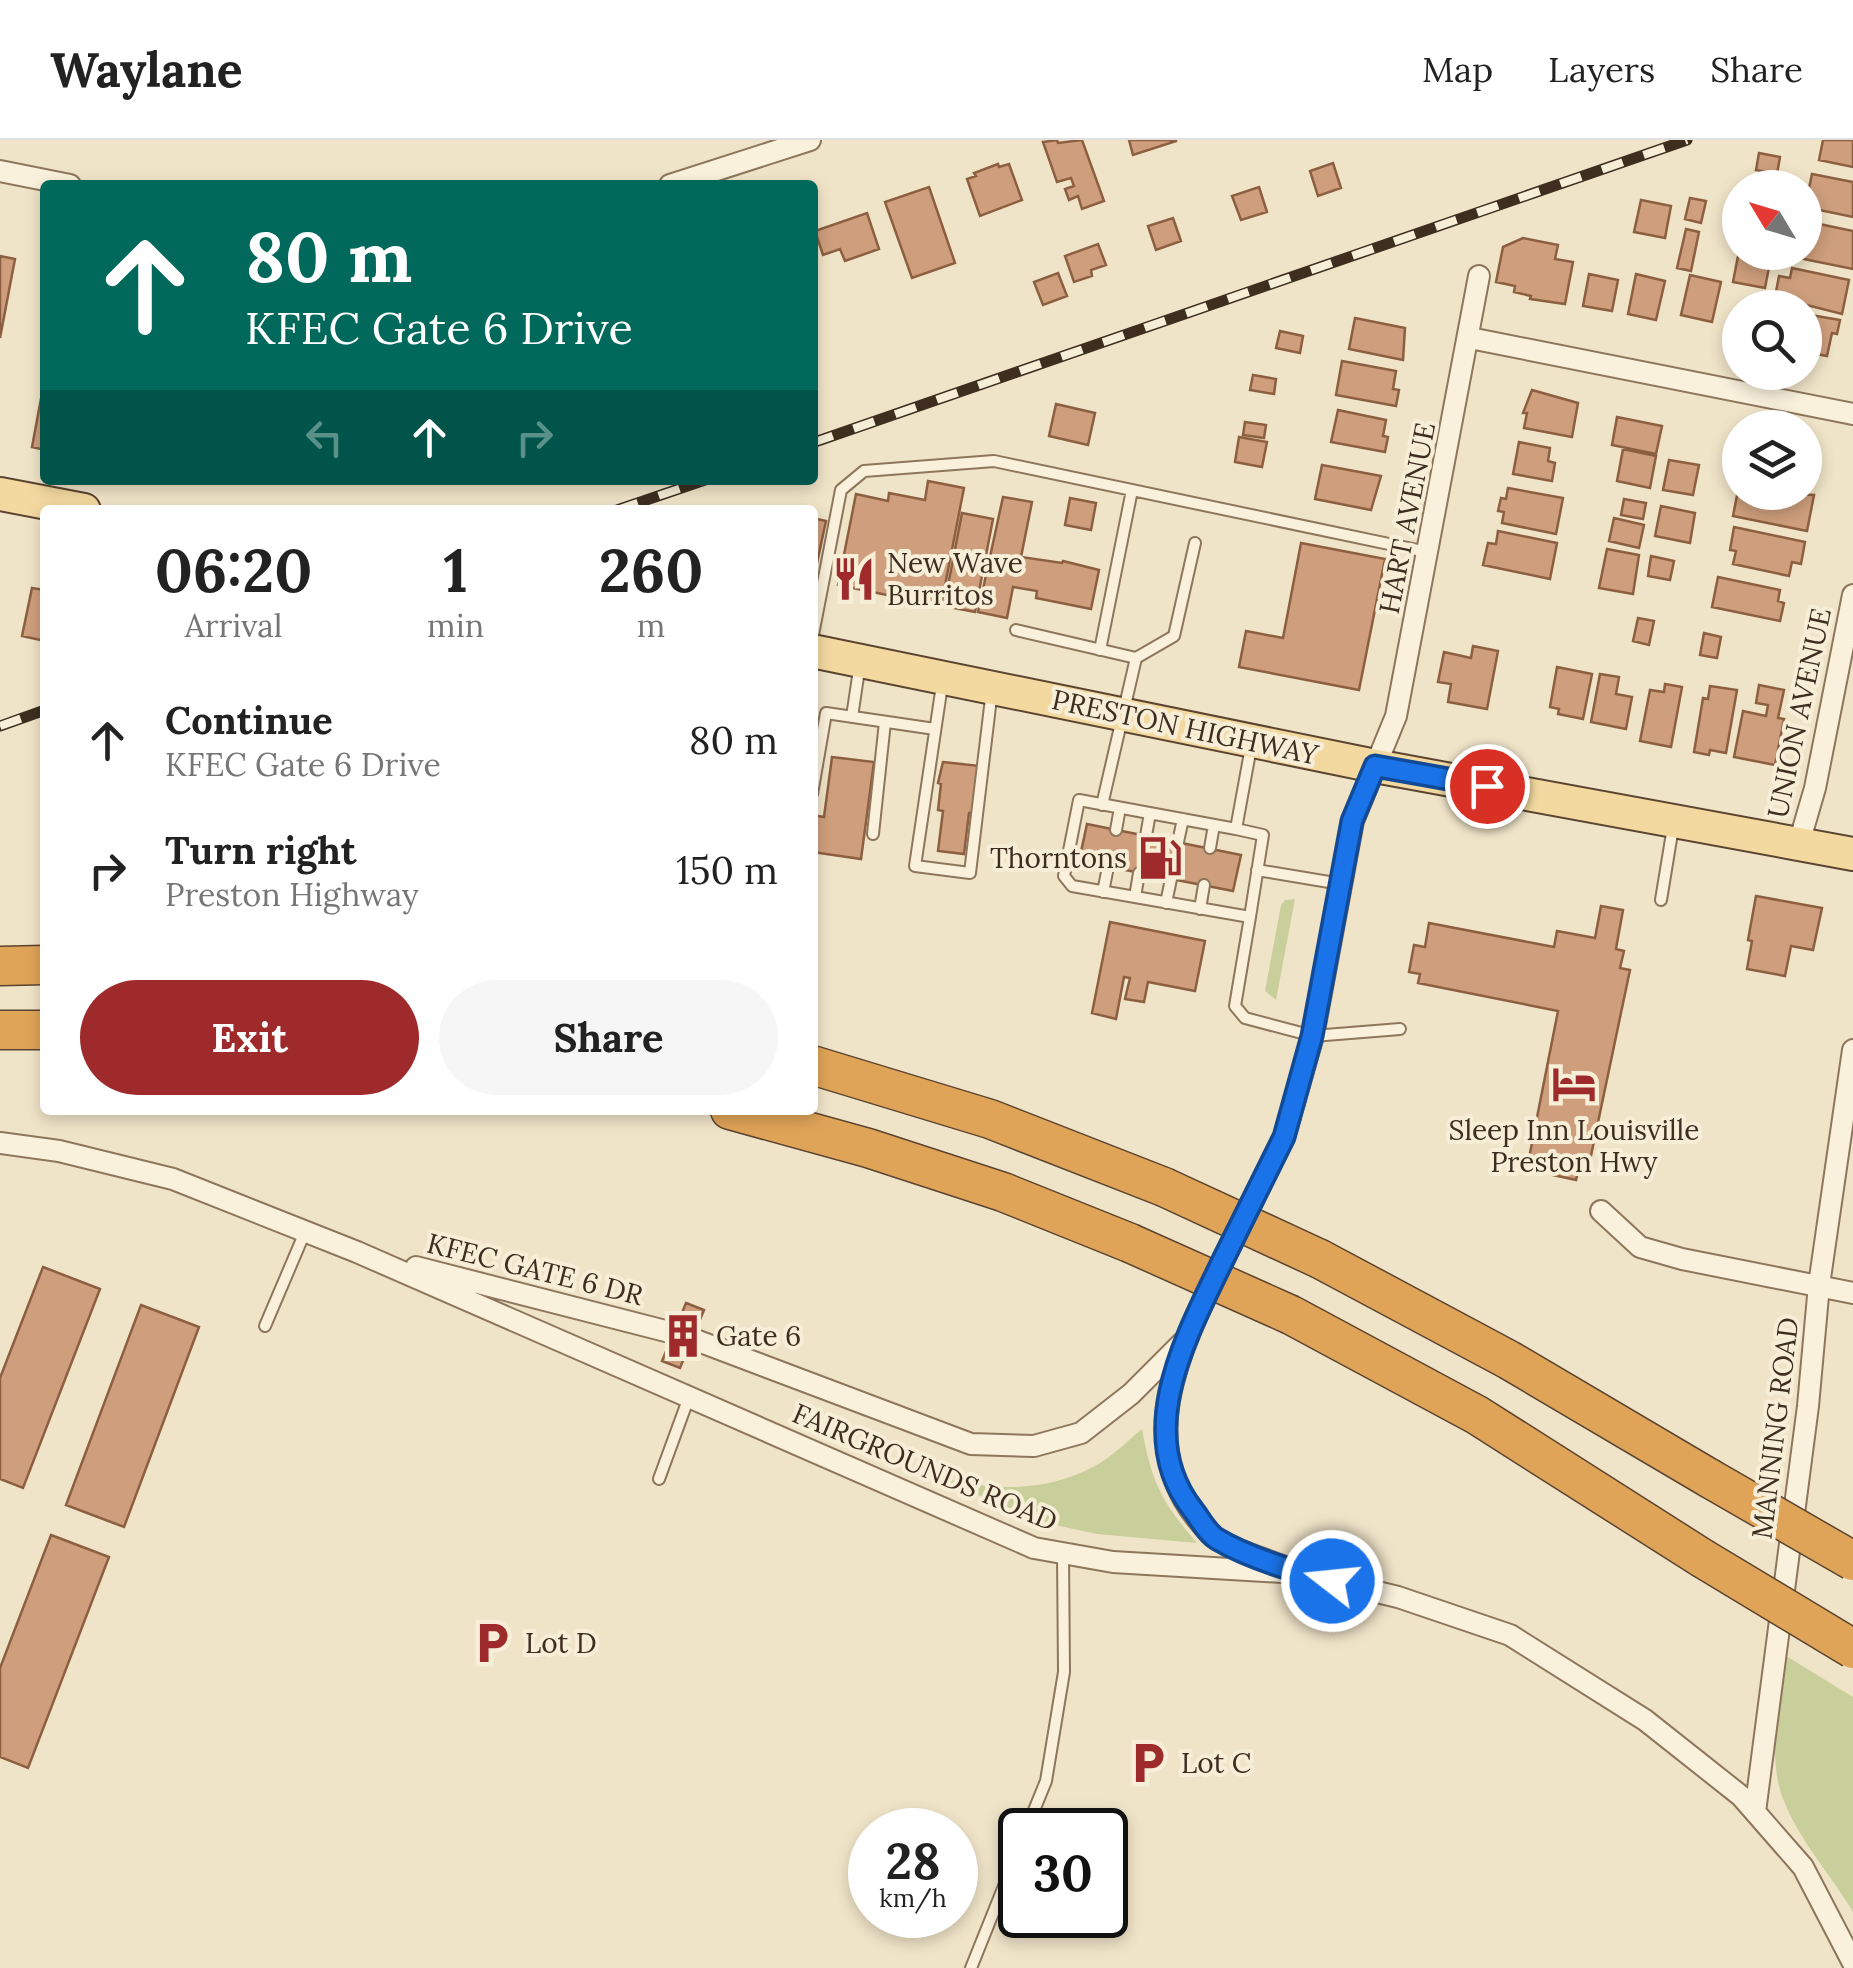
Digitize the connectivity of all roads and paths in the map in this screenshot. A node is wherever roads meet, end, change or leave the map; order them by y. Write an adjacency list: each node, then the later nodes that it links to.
1 (810, 140): 4 (street)
2 (0, 171): 3 (street)
3 (45, 180)
4 (686, 180)
5 (1479, 276): 6 (street, HART AVENUE)
6 (1470, 338): 7 (street); 12 (street, HART AVENUE)
7 (1853, 414)
8 (1132, 490): 12 (lane); 14 (lane); 16 (lane)
9 (0, 494): 10 (main road)
10 (58, 505)
11 (1196, 543): 18 (lane)
12 (1428, 552): 28 (street, HART AVENUE)
13 (1853, 595): 40 (street, UNION AVENUE)
14 (818, 609)
15 (1016, 630): 16 (lane)
16 (1100, 650): 18 (lane)
17 (818, 652): 19 (main road, PRESTON HIGHWAY)
18 (1136, 658): 22 (lane)
19 (860, 660): 20 (main road, PRESTON HIGHWAY); 23 (lane)
20 (942, 679): 21 (main road, PRESTON HIGHWAY); 25 (lane)
21 (992, 688): 22 (main road, PRESTON HIGHWAY); 25 (lane)
22 (1125, 715): 26 (main road, PRESTON HIGHWAY); 29 (lane)
23 (852, 717): 24 (lane); 27 (lane)
24 (885, 722): 25 (lane); 37 (lane)
25 (935, 728)
26 (1252, 741): 28 (main road, PRESTON HIGHWAY); 35 (lane)
27 (818, 759)
28 (1375, 766): 33 (main road, PRESTON HIGHWAY); 47 (street, HART AVENUE)
29 (1102, 804): 30 (lane); 49 (lane)
30 (1120, 808): 31 (lane); 36 (lane)
31 (1150, 814): 32 (lane); 38 (lane)
32 (1183, 819): 34 (lane); 39 (lane)
33 (1674, 820): 40 (main road, PRESTON HIGHWAY); 51 (lane)
34 (1214, 825): 35 (lane); 41 (lane)
35 (1236, 829): 44 (lane)
36 (1116, 830)
37 (872, 834)
38 (1146, 836)
39 (1178, 842)
40 (1799, 843): 42 (main road, PRESTON HIGHWAY)
41 (1210, 848)
42 (1853, 854)
43 (1108, 867): 49 (lane)
44 (1257, 870): 47 (lane); 54 (lane)
45 (1140, 873): 50 (lane)
46 (1171, 879): 52 (lane)
47 (1341, 884): 60 (street, HART AVENUE)
48 (1204, 885): 53 (lane)
49 (1104, 892): 50 (lane)
50 (1135, 897): 52 (lane)
51 (1661, 900)
52 (1166, 903): 53 (lane)
53 (1200, 908): 54 (lane)
54 (1250, 918): 60 (lane)
55 (40, 965): 56 (highway)
56 (0, 966)
57 (1400, 1029): 60 (lane)
58 (0, 1030): 59 (highway)
59 (40, 1030)
60 (1312, 1036): 72 (street, HART AVENUE)
61 (1853, 1050): 63 (street, MANNING ROAD)
62 (818, 1067): 76 (highway, bridge)
63 (1850, 1088): 69 (street, MANNING ROAD)
64 (748, 1115): 78 (highway, bridge)
65 (0, 1143): 67 (street, FAIRGROUNDS ROAD)
66 (1601, 1211): 69 (street)
67 (306, 1232): 68 (street, FAIRGROUNDS ROAD); 71 (lane)
68 (357, 1252): 72 (street, KFEC GATE 6 DR); 73 (street, FAIRGROUNDS ROAD)
69 (1819, 1285): 70 (street); 80 (street, MANNING ROAD)
70 (1853, 1292)
71 (265, 1326)
72 (1183, 1342): 77 (street)
73 (689, 1397): 74 (lane); 75 (street, FAIRGROUNDS ROAD)
74 (659, 1478)
75 (1063, 1554): 77 (street, FAIRGROUNDS ROAD); 79 (lane)
76 (1853, 1562)
77 (1298, 1573): 80 (street, FAIRGROUNDS ROAD)
78 (1853, 1650)
79 (1035, 1808)
80 (1754, 1812): 82 (street, FAIRGROUNDS ROAD)
81 (998, 1901): 83 (lane)
82 (1853, 1963)
83 (971, 1968)

